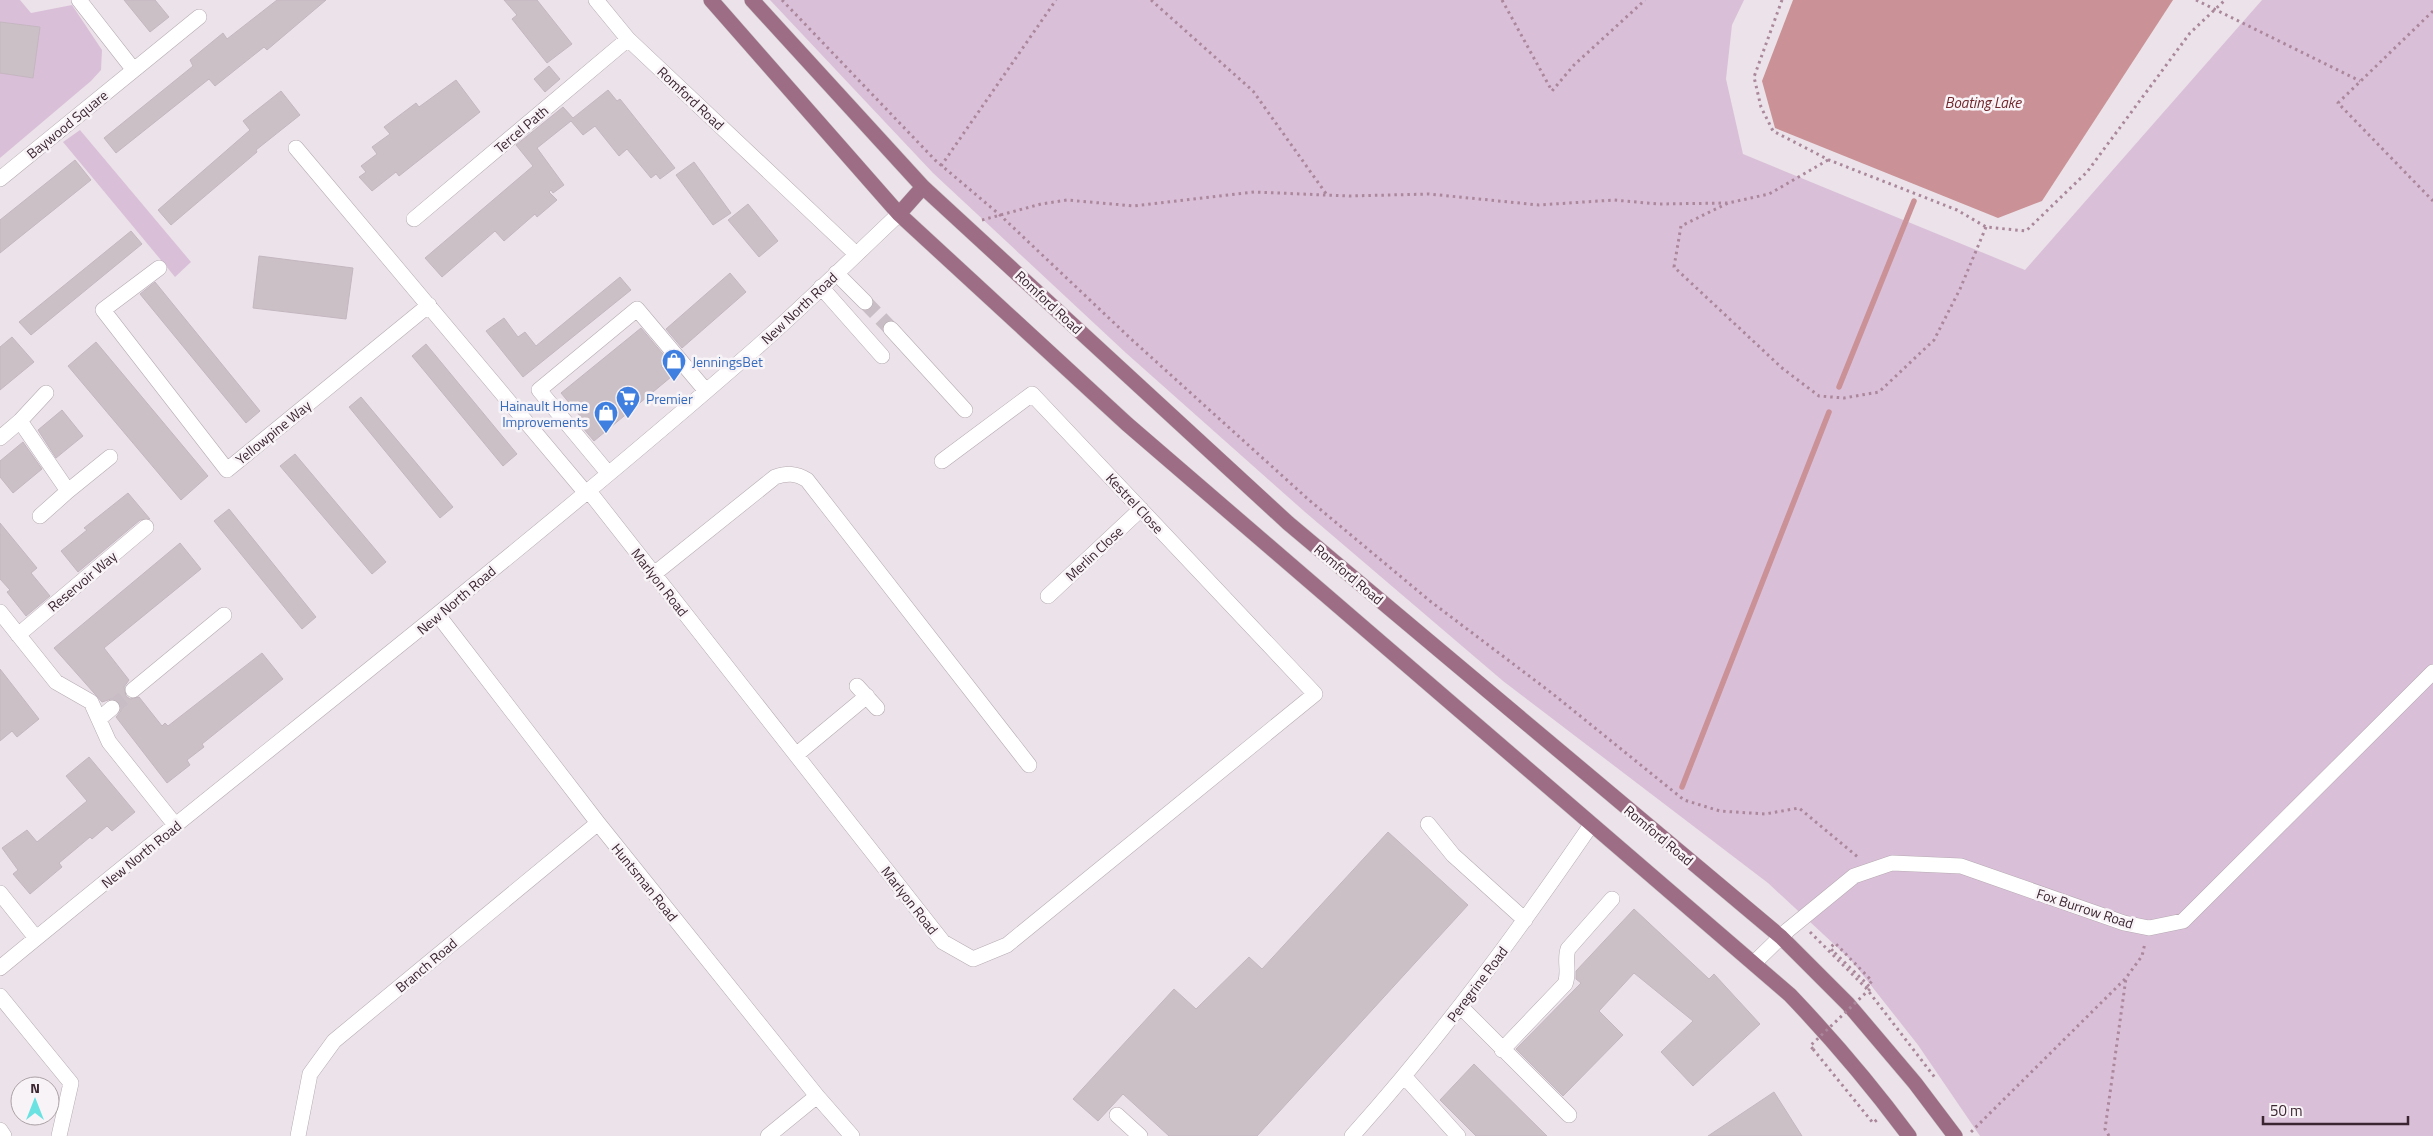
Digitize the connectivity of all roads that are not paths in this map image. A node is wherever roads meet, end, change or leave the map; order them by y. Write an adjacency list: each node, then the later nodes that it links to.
1 (79, 0): 7 (street)
2 (596, 0): 6 (street, Romford Road)
3 (711, 0): 11 (main road)
4 (752, 0): 10 (main road, Romford Road)
5 (199, 17): 7 (street, Baywood Square)
6 (628, 39): 12 (street, Tercel Path); 13 (street, Romford Road)
7 (133, 69): 9 (street, Baywood Square)
8 (296, 148): 18 (street)
9 (0, 179)
10 (923, 187): 11 (main road); 55 (main road, Romford Road)
11 (898, 214): 13 (street, New North Road); 50 (main road)
12 (414, 219)
13 (856, 254): 15 (street, New North Road)
14 (159, 268): 18 (street, Yellowpine Way)
15 (836, 273): 16 (street, New North Road); 17 (street)
16 (821, 287): 20 (street); 21 (street, New North Road)
17 (865, 302)
18 (430, 305): 29 (street)
19 (891, 330): 23 (street)
20 (882, 356)
21 (706, 391): 28 (street, New North Road); 28 (street)
22 (46, 393): 24 (street)
23 (965, 410)
24 (20, 421): 25 (street); 30 (street)
25 (0, 438)
26 (110, 457): 30 (street)
27 (942, 461): 31 (street, Kestrel Close)
28 (608, 473): 29 (street, New North Road)
29 (587, 491): 34 (street, Marlyon Road); 38 (street, New North Road)
30 (68, 492): 32 (street)
31 (1141, 509): 35 (street, Merlin Close); 42 (street, Kestrel Close)
32 (40, 516)
33 (146, 527): 39 (street, Reservoir Way)
34 (654, 574): 46 (street, Marlyon Road); 47 (street)
35 (1048, 596)
36 (0, 612): 39 (street)
37 (224, 614): 41 (street)
38 (438, 616): 48 (street, Huntsman Road); 51 (street, New North Road)
39 (18, 635): 45 (street)
40 (2433, 672): 55 (street, Fox Burrow Road)
41 (133, 690)
42 (1315, 694): 46 (street, Marlyon Road)
43 (867, 697): 46 (street)
44 (112, 708): 45 (street)
45 (99, 718): 51 (street)
46 (796, 755)
47 (1029, 765)
48 (598, 823): 63 (street, Huntsman Road); 69 (street, Branch Road)
49 (1428, 824): 54 (street)
50 (1591, 825): 54 (street, Peregrine Road); 57 (main road)
51 (176, 826): 56 (street, New North Road)
52 (0, 893): 56 (street)
53 (1612, 899): 61 (street)
54 (1525, 920): 60 (street, Peregrine Road)
55 (1781, 937): 57 (street, Fox Burrow Road); 76 (main road, Romford Road)
56 (36, 938): 58 (street, New North Road)
57 (1754, 963): 75 (main road)
58 (0, 968)
59 (0, 996): 68 (street)
60 (1460, 1006): 61 (street); 62 (street, Peregrine Road)
61 (1502, 1050): 65 (street)
62 (1405, 1077): 73 (street, Peregrine Road); 74 (street)
63 (818, 1096): 70 (street); 71 (street, Huntsman Road)
64 (1117, 1115): 72 (street)
65 (1569, 1115)
66 (0, 1130): 67 (street)
67 (4, 1136)
68 (60, 1136)
69 (298, 1136)
70 (768, 1136)
71 (852, 1136)
72 (1140, 1136)
73 (1352, 1136)
74 (1458, 1136)
75 (1909, 1136)
76 (1954, 1136)

